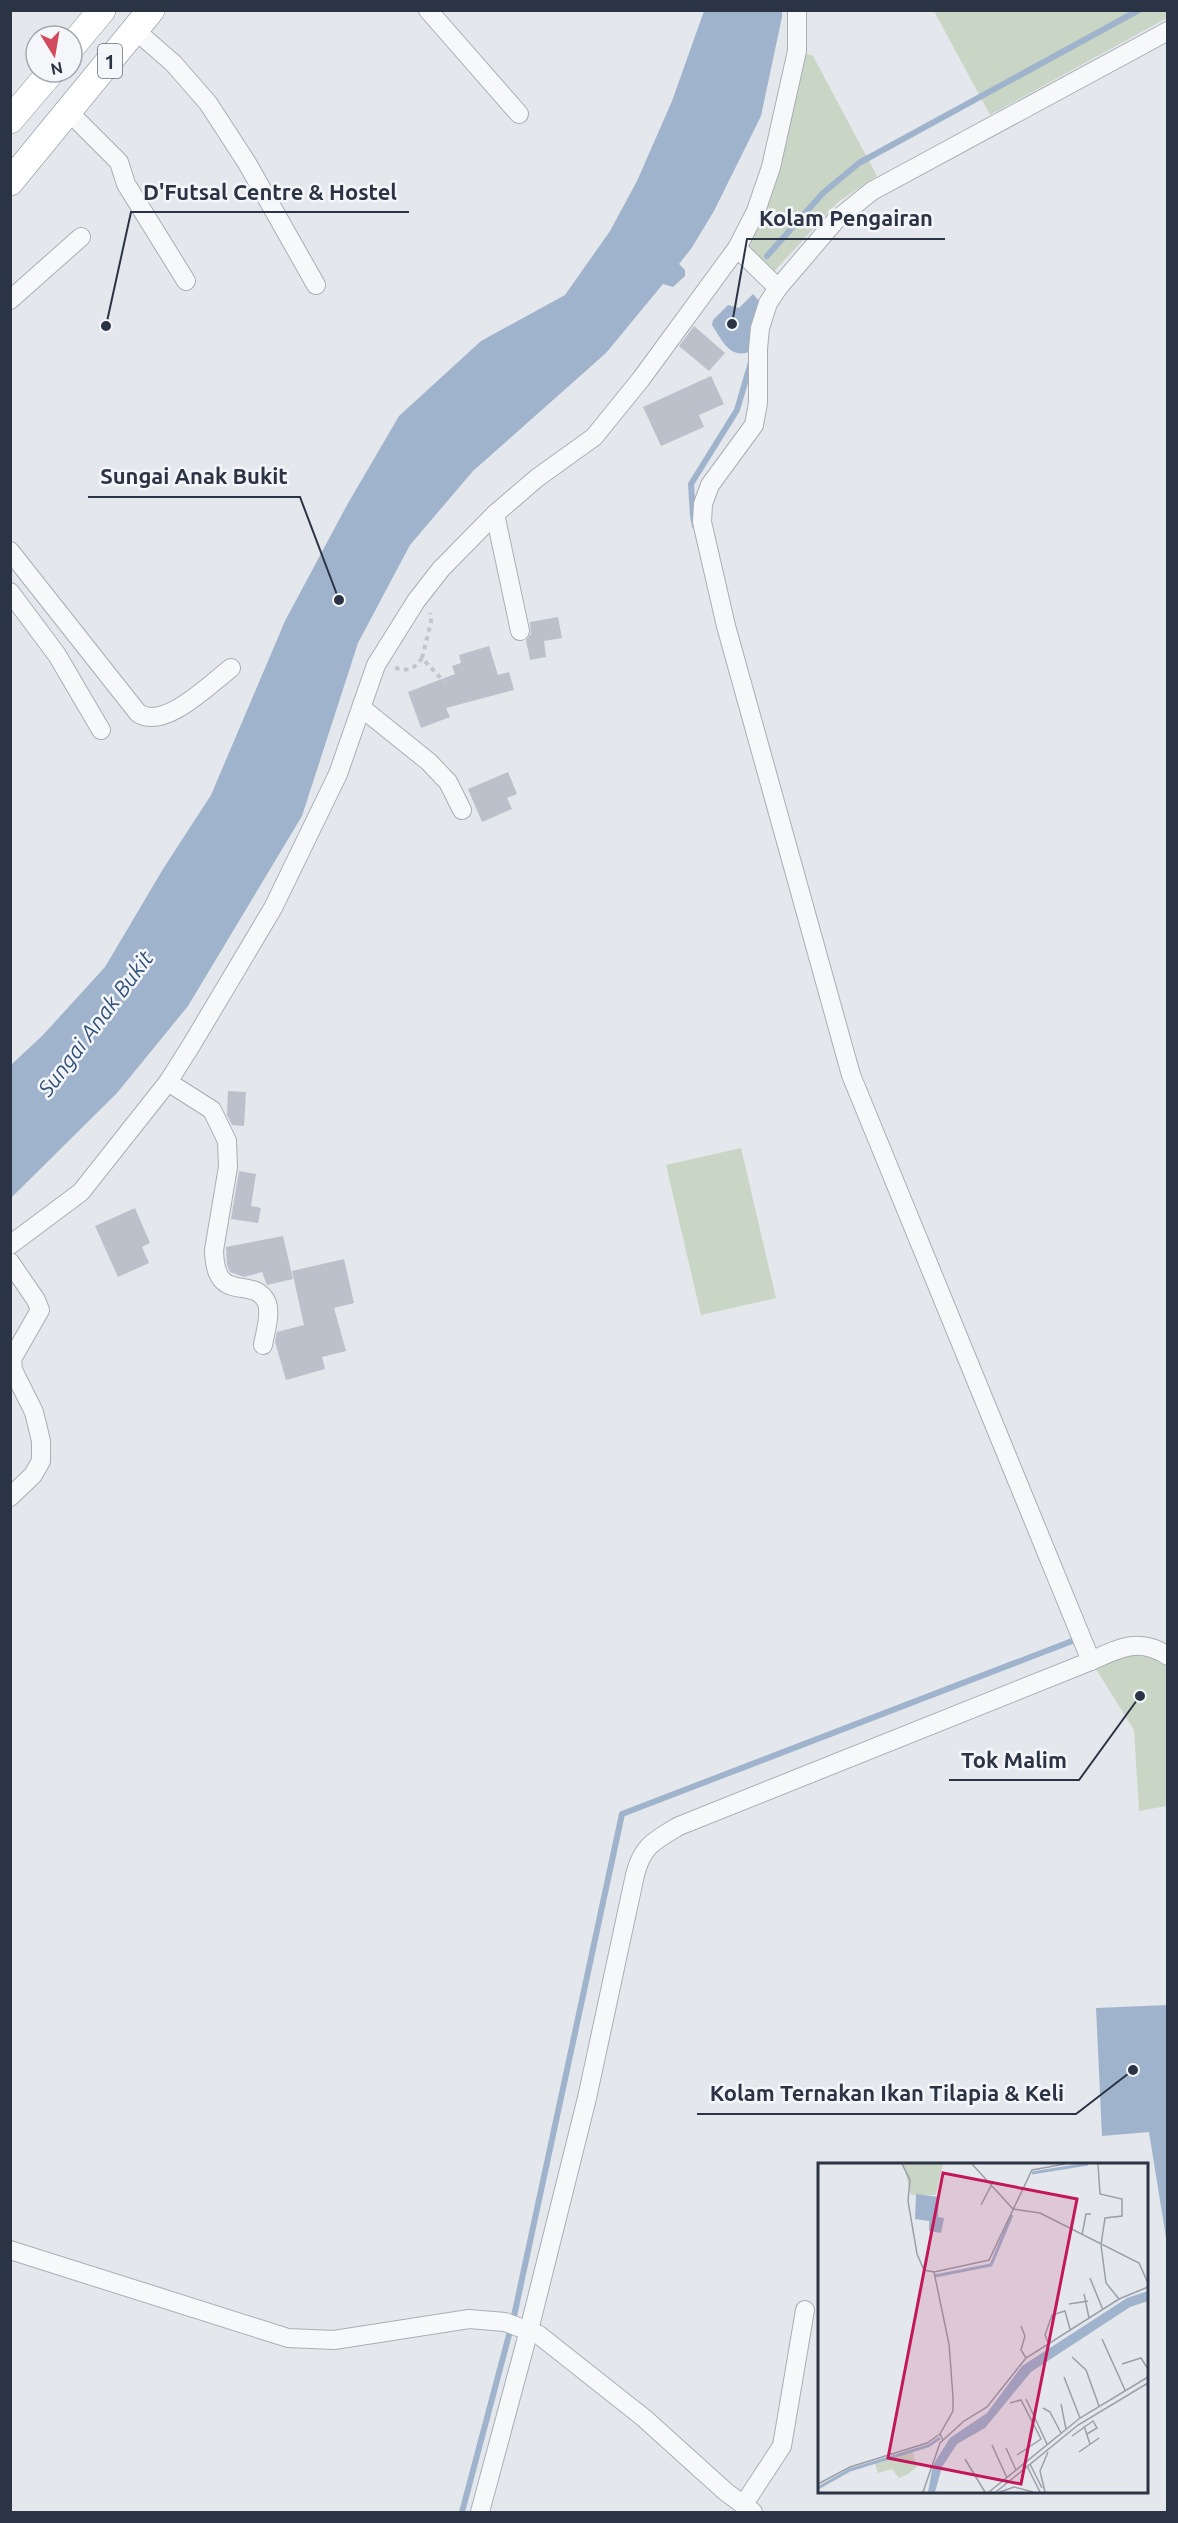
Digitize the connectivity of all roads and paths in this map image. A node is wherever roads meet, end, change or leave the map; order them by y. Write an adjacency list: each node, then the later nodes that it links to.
1 (102, 10): 6 (highway, 1)
2 (428, 10): 9 (street)
3 (797, 10): 13 (street)
4 (143, 20): 8 (highway, 1); 15 (street)
5 (1167, 31): 16 (street)
6 (84, 32)
7 (41, 84): 10 (highway)
8 (69, 112): 11 (highway, 1); 14 (street)
9 (519, 114)
10 (10, 120)
11 (11, 182)
12 (81, 237): 17 (street)
13 (737, 248): 16 (street); 18 (street)
14 (186, 281)
15 (316, 285)
16 (778, 288): 36 (street)
17 (10, 300)
18 (495, 514): 21 (street); 22 (street)
19 (10, 551): 25 (street)
20 (10, 592): 28 (street)
21 (416, 601): 23 (path); 24 (street)
22 (520, 631)
23 (422, 658): 24 (path); 26 (path)
24 (376, 665): 27 (street)
25 (231, 668)
26 (450, 688)
27 (363, 709): 29 (street); 30 (street)
28 (101, 730)
29 (462, 810)
30 (168, 1082): 31 (street); 33 (street)
31 (10, 1245)
32 (10, 1262): 34 (street)
33 (263, 1345)
34 (10, 1497)
35 (1167, 1656): 36 (street)
36 (1091, 1661): 39 (street)
37 (10, 2250): 39 (street)
38 (805, 2310): 40 (street)
39 (518, 2326): 40 (street); 41 (street)
40 (748, 2508)
41 (480, 2512)

